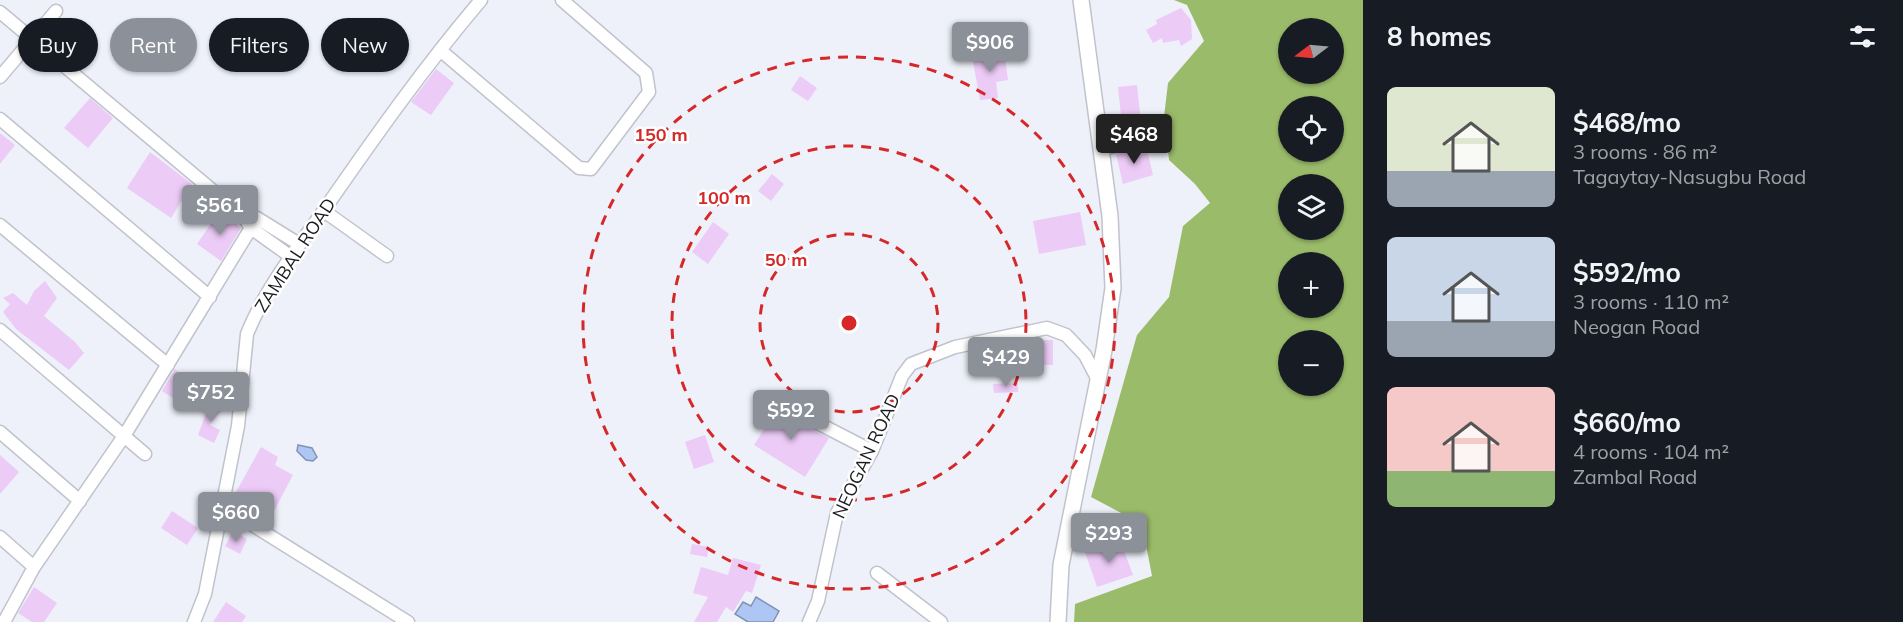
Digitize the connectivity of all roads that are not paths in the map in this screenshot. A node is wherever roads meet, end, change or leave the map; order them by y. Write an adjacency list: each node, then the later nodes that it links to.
1 (481, 0): 8 (street, ZAMBAL ROAD)
2 (562, 0): 8 (street)
3 (1081, 0): 14 (main road)
4 (56, 11): 6 (street)
5 (0, 12): 7 (street)
6 (50, 18)
7 (18, 27)
8 (440, 50): 15 (street, ZAMBAL ROAD)
9 (18, 57): 11 (street)
10 (71, 72): 16 (street)
11 (0, 77)
12 (0, 119): 21 (street)
13 (1140, 140): 14 (street)
14 (1102, 149): 24 (main road)
15 (324, 211): 18 (street, ZAMBAL ROAD); 20 (street)
16 (254, 223): 18 (street); 19 (street); 21 (street)
17 (0, 225): 23 (street)
18 (299, 244): 19 (street, ZAMBAL ROAD)
19 (290, 256): 31 (street, ZAMBAL ROAD)
20 (387, 256)
21 (210, 297): 23 (street)
22 (0, 330): 27 (street)
23 (168, 365): 27 (street)
24 (1098, 380): 28 (street, NEOGAN ROAD); 40 (main road)
25 (808, 418): 28 (street)
26 (0, 432): 30 (street)
27 (124, 436): 29 (street); 30 (street)
28 (872, 451): 38 (street, NEOGAN ROAD)
29 (145, 454)
30 (80, 501): 33 (street)
31 (222, 506): 36 (street, ZAMBAL ROAD); 37 (street)
32 (0, 537): 33 (street)
33 (34, 567): 35 (street)
34 (877, 573): 39 (street)
35 (3, 622)
36 (194, 622)
37 (408, 622)
38 (809, 622)
39 (941, 622)
40 (1058, 622)

